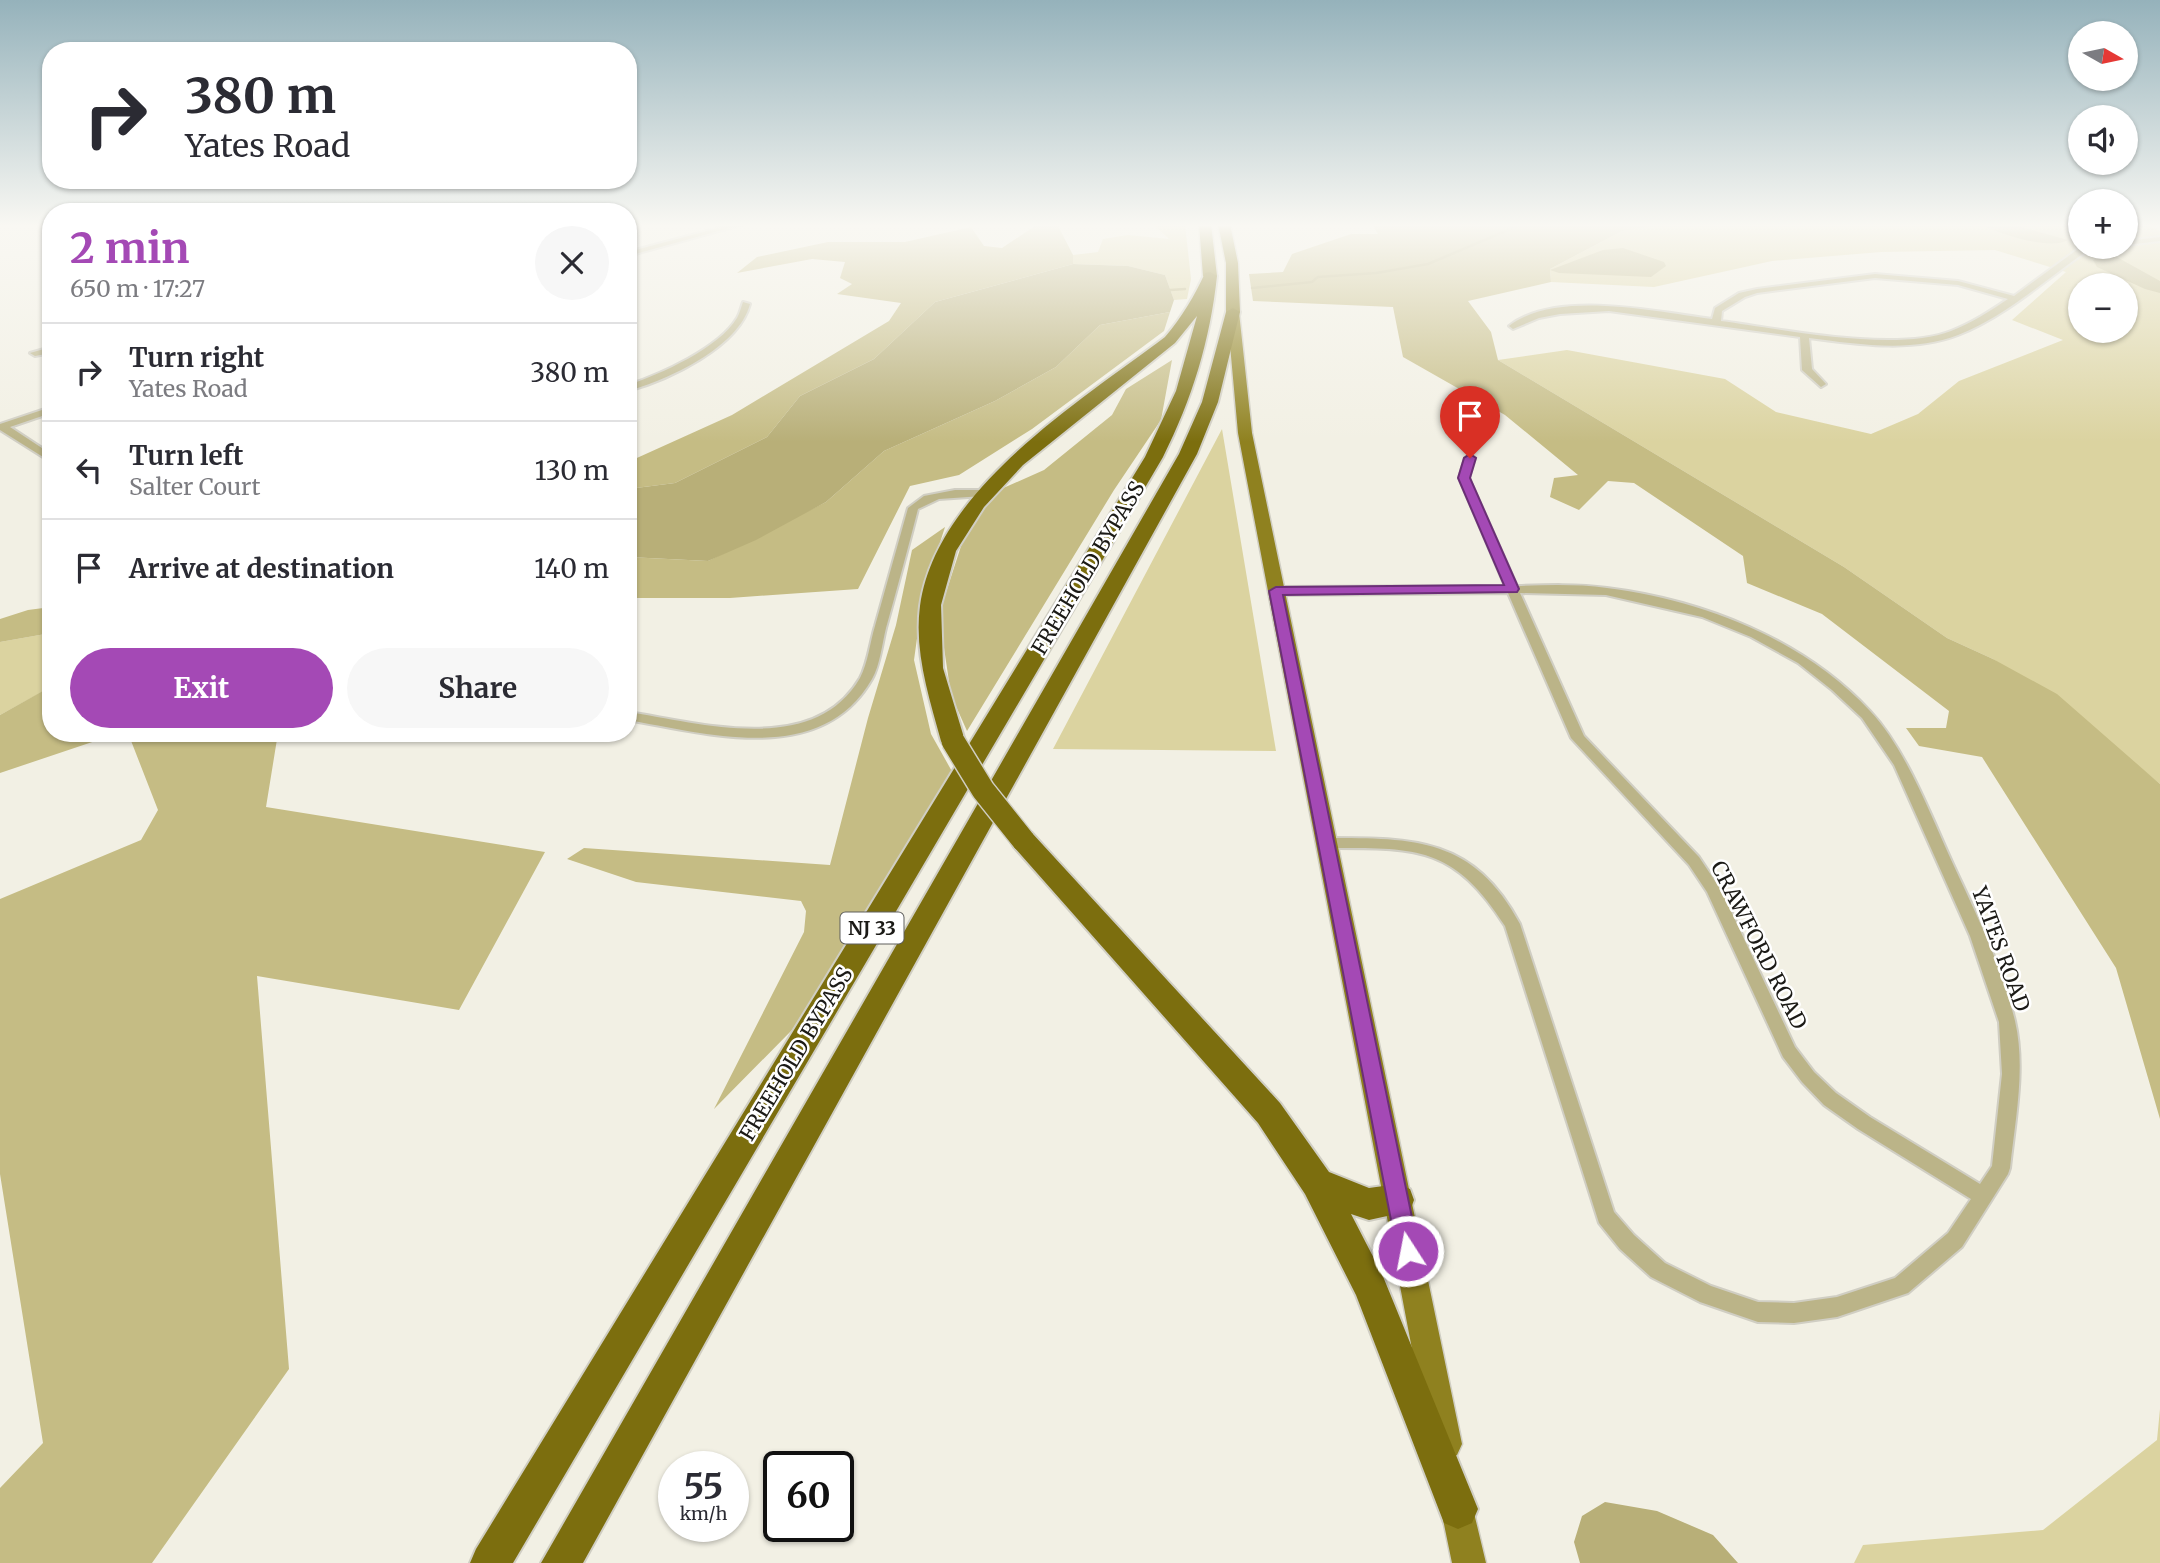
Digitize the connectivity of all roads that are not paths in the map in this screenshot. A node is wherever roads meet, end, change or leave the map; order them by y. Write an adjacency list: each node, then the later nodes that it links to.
1 (1202, 297): 20 (highway)
2 (1207, 297): 29 (highway, FREEHOLD BYPASS / NJ 33)
3 (1232, 297): 8 (highway, NJ 33)
4 (1739, 297): 9 (street)
5 (2010, 297): 6 (street)
6 (2014, 298): 11 (street)
7 (746, 304): 15 (street)
8 (1233, 312): 22 (main road); 30 (highway, FREEHOLD BYPASS / NJ 33)
9 (1716, 322): 10 (street); 11 (street)
10 (1513, 326)
11 (1804, 334): 14 (street)
12 (42, 352): 13 (street)
13 (35, 353)
14 (1821, 384)
15 (637, 385)
16 (42, 413): 17 (street)
17 (1, 426): 18 (street)
18 (42, 453)
19 (1470, 458): 21 (street, CRAWFORD ROAD)
20 (983, 493): 23 (street); 25 (highway, bridge)
21 (1513, 589): 22 (street, YATES ROAD); 26 (street, CRAWFORD ROAD); 26 (street, YATES ROAD)
22 (1276, 591): 24 (main road)
23 (637, 717)
24 (1327, 843): 26 (street, YATES ROAD); 27 (main road)
25 (1317, 1183): 27 (highway); 28 (highway)
26 (1983, 1196)
27 (1398, 1199): 28 (main road)
28 (1458, 1509): 31 (main road)
29 (490, 1563)
30 (561, 1563)
31 (1469, 1563)

